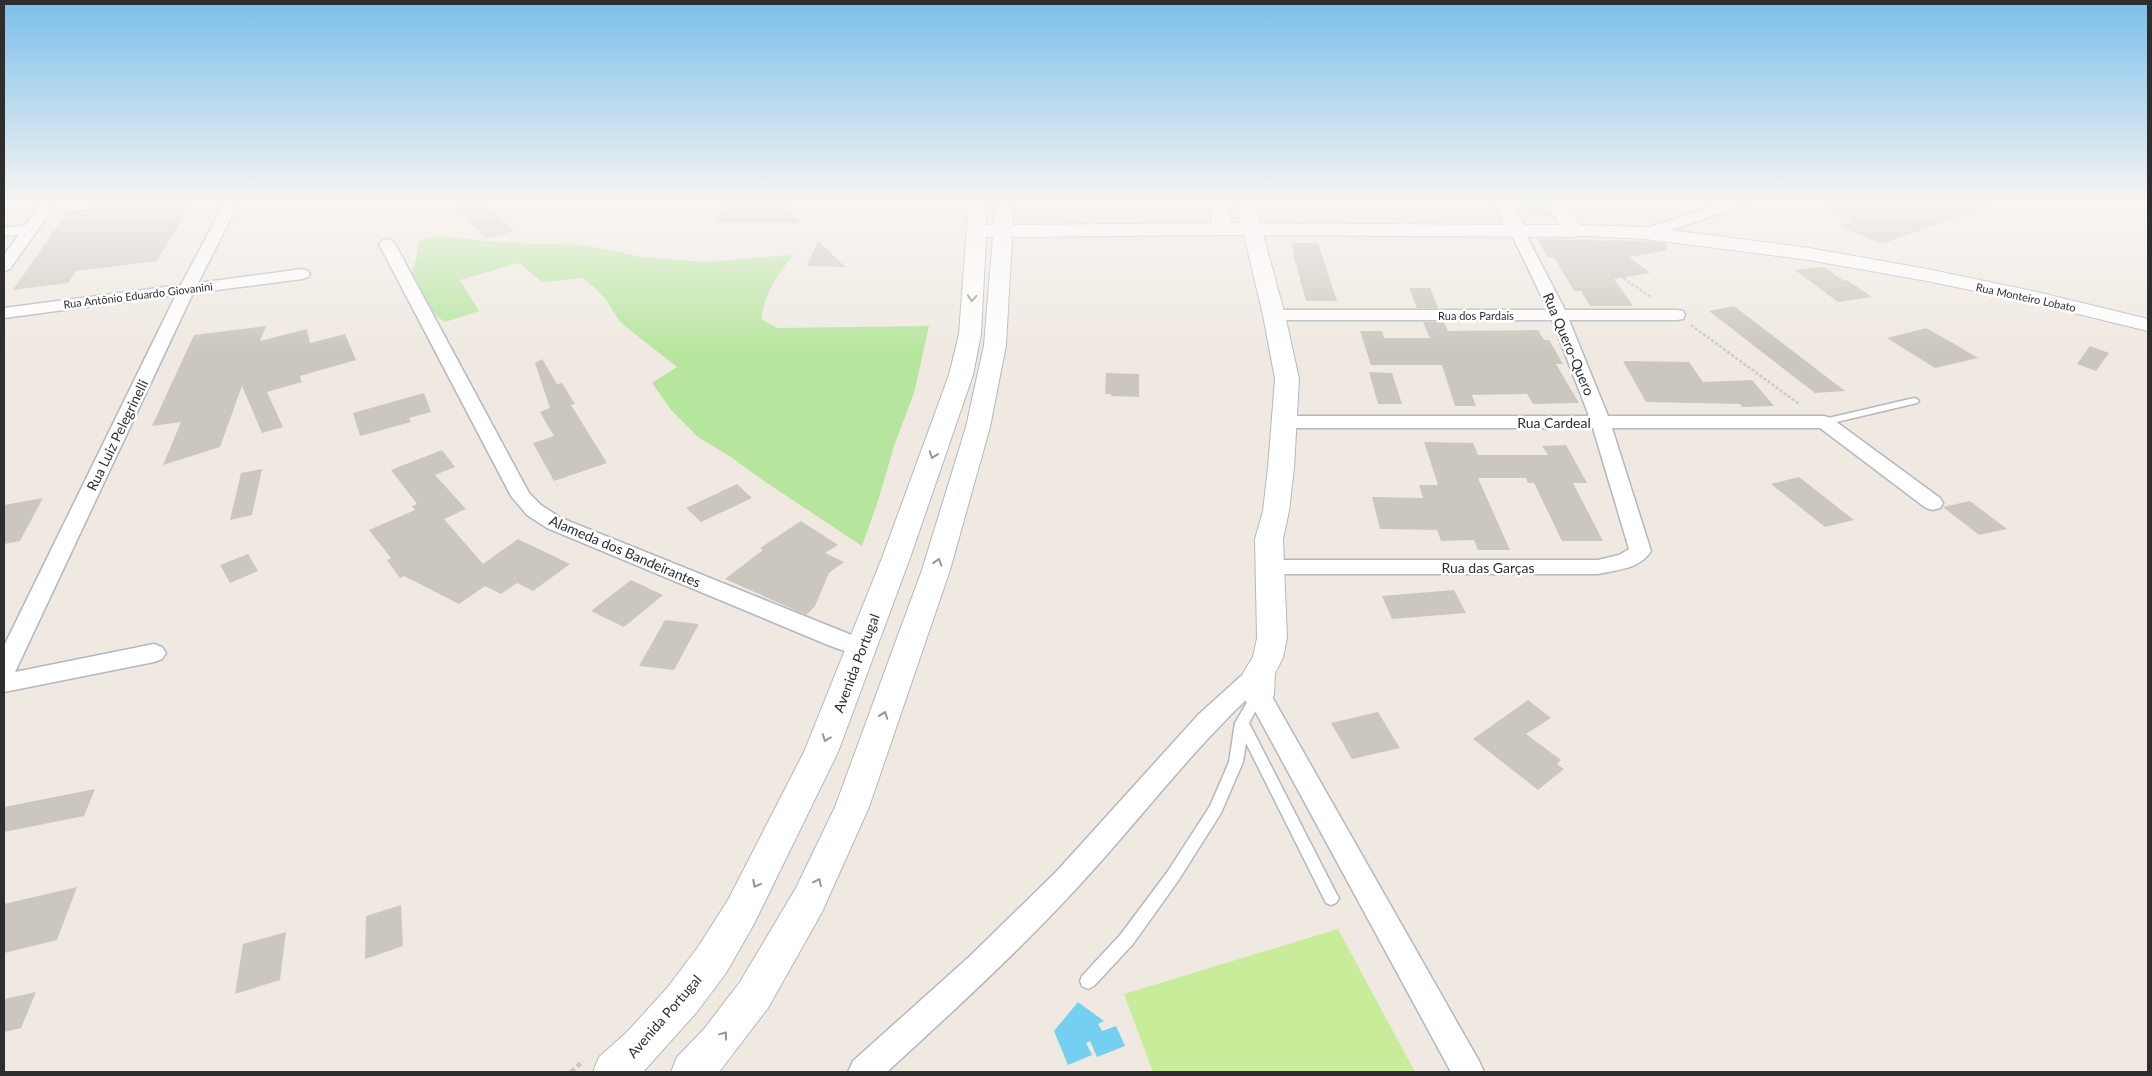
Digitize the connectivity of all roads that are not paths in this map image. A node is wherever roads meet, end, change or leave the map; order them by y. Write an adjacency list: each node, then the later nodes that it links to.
1 (14, 252): 9 (street)
2 (206, 252): 11 (street, Rua Luiz Pelegrinelli)
3 (391, 252): 24 (street, Alameda dos Bandeirantes)
4 (988, 252): 24 (main road, Avenida Portugal, one-way to 24)
5 (995, 252): 33 (main road, one-way to 5)
6 (1257, 252): 13 (main road)
7 (1527, 252): 14 (street, Rua Quero-Quero)
8 (1795, 252): 16 (main road, Rua Monteiro Lobato)
9 (4, 266)
10 (302, 274): 11 (street, Rua Antônio Eduardo Giovanini)
11 (187, 289): 12 (street, Rua Antônio Eduardo Giovanini); 26 (street, Rua Luiz Pelegrinelli)
12 (4, 313)
13 (1274, 315): 14 (street, Rua dos Pardais); 18 (main road)
14 (1559, 316): 15 (street, Rua dos Pardais); 19 (street, Rua Quero-Quero)
15 (1677, 316)
16 (2148, 325)
17 (1914, 401): 20 (lane)
18 (1285, 422): 19 (street, Rua Cardeal); 23 (main road)
19 (1601, 422): 20 (street, Rua Cardeal); 21 (street, Rua Quero-Quero)
20 (1824, 422): 22 (street)
21 (1623, 488): 23 (street, Rua das Garças)
22 (1933, 503)
23 (1268, 567): 28 (main road)
24 (861, 648): 32 (main road, Avenida Portugal, one-way to 32)
25 (154, 653): 27 (street)
26 (4, 670)
27 (4, 683)
28 (1259, 684): 29 (lane); 34 (street); 35 (street)
29 (1242, 723): 30 (lane); 31 (lane)
30 (1331, 898)
31 (1088, 981)
32 (614, 1072)
33 (692, 1072)
34 (864, 1072)
35 (1468, 1072)

